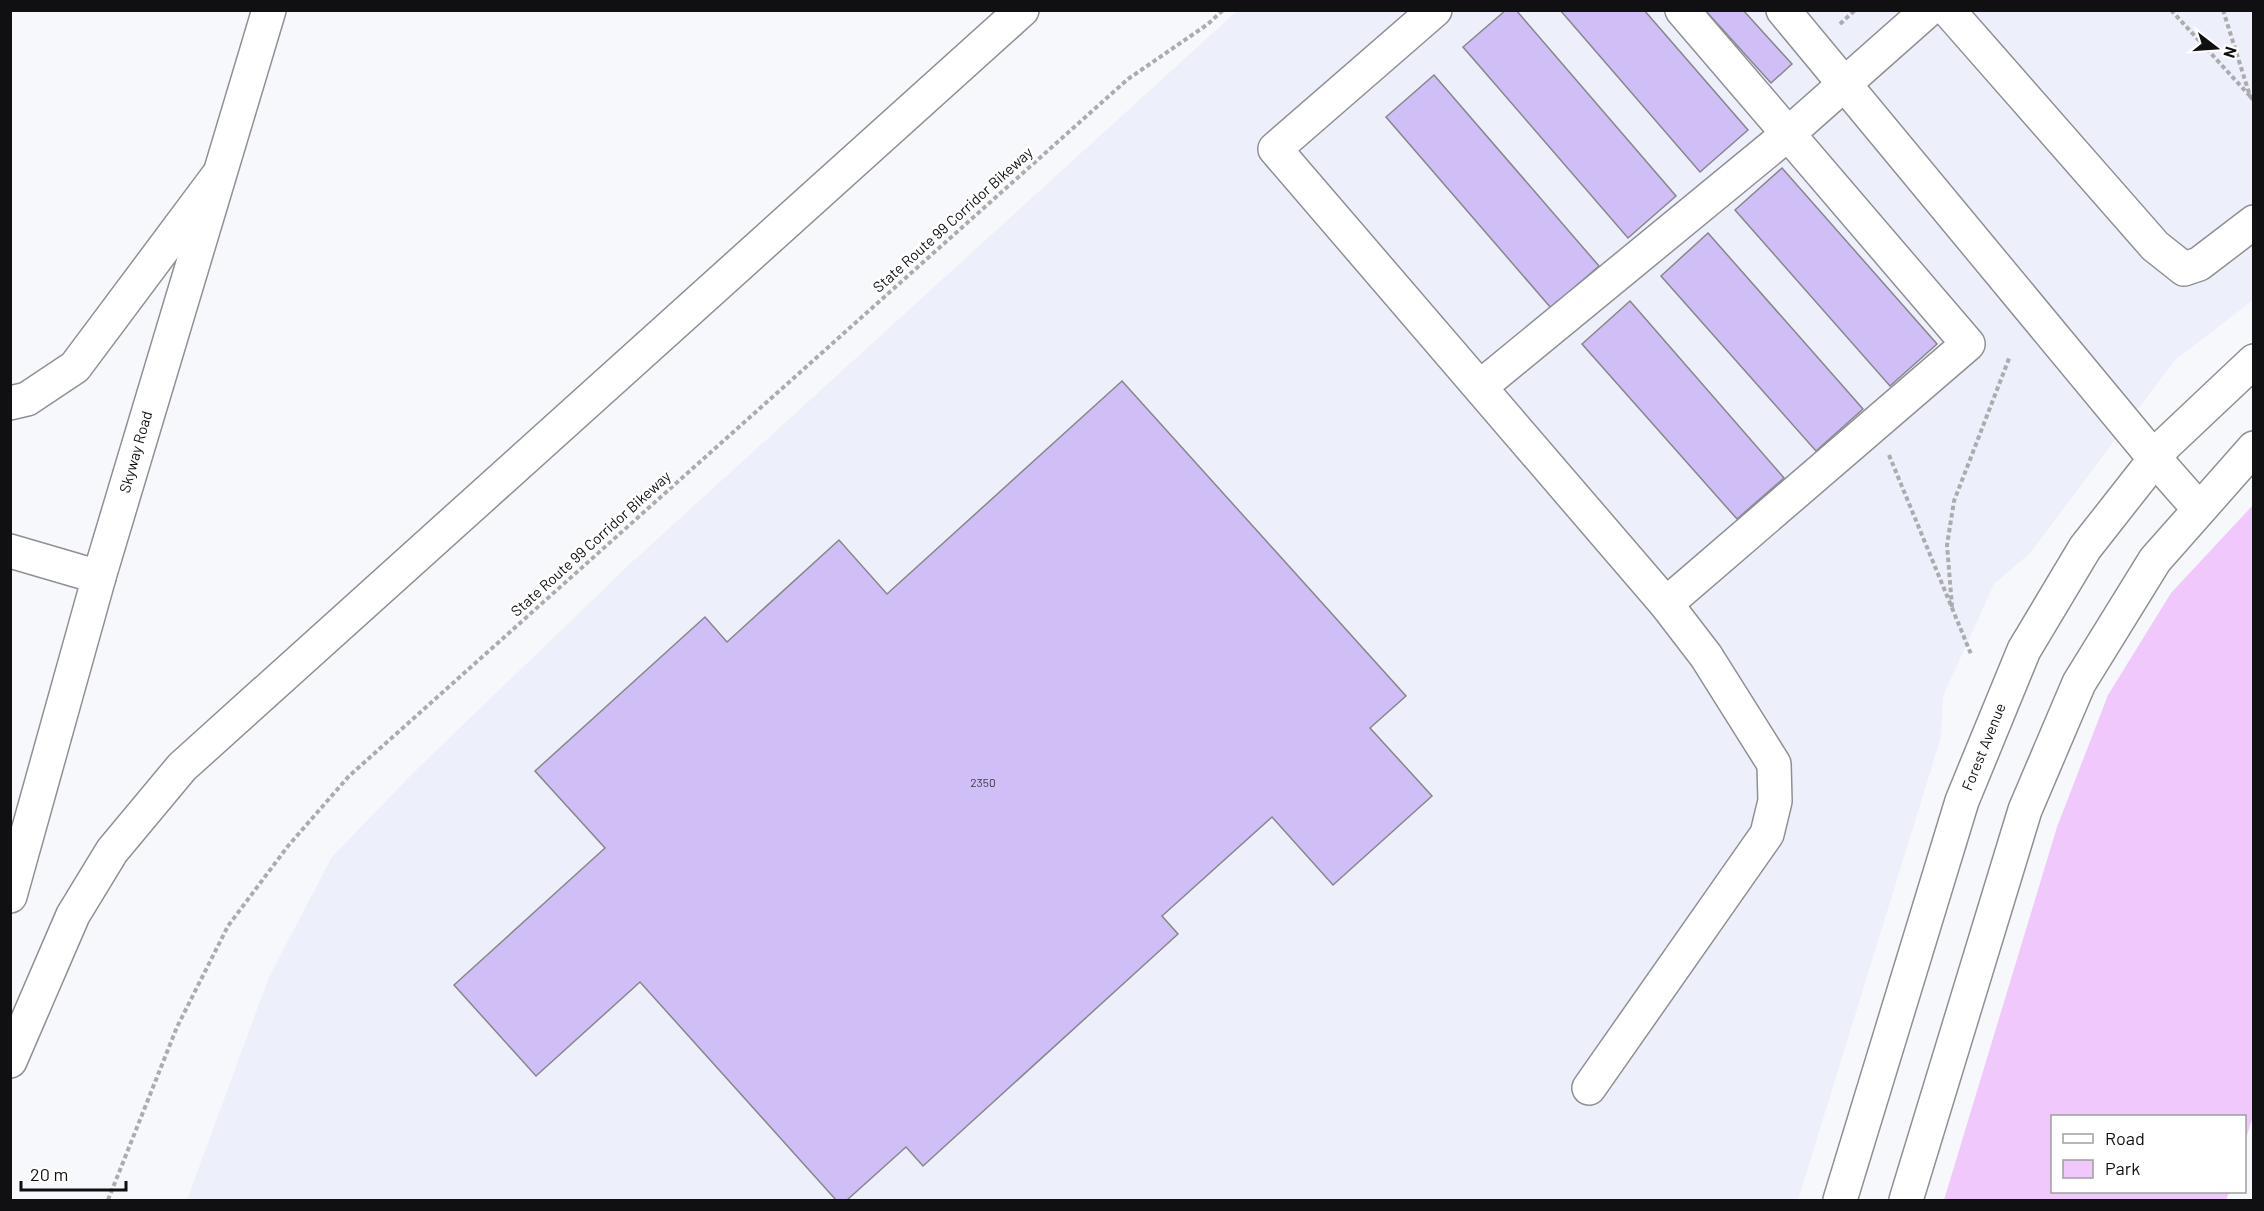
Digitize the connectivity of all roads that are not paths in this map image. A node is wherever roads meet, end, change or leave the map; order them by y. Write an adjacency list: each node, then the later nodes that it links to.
1 (269, 10): 10 (main road, Skyway Road)
2 (1022, 10): 22 (main road)
3 (1435, 10): 13 (main road)
4 (1682, 10): 9 (main road)
5 (1783, 10): 8 (main road)
6 (1929, 10): 8 (main road)
7 (1948, 10): 11 (main road)
8 (1845, 86): 9 (main road); 16 (main road)
9 (1788, 134): 13 (main road); 20 (main road)
10 (217, 177): 14 (main road); 19 (main road, Skyway Road)
11 (2253, 222)
12 (2253, 361): 16 (main road, Forest Avenue)
13 (1480, 387): 20 (main road)
14 (10, 403)
15 (2253, 448): 17 (main road)
16 (2155, 459): 17 (main road); 24 (main road, Forest Avenue)
17 (2199, 509): 25 (main road)
18 (10, 551): 19 (main road)
19 (99, 577): 21 (main road, Skyway Road)
20 (1666, 604): 23 (main road)
21 (10, 896)
22 (10, 1061)
23 (1589, 1088)
24 (1840, 1200)
25 (1906, 1200)

